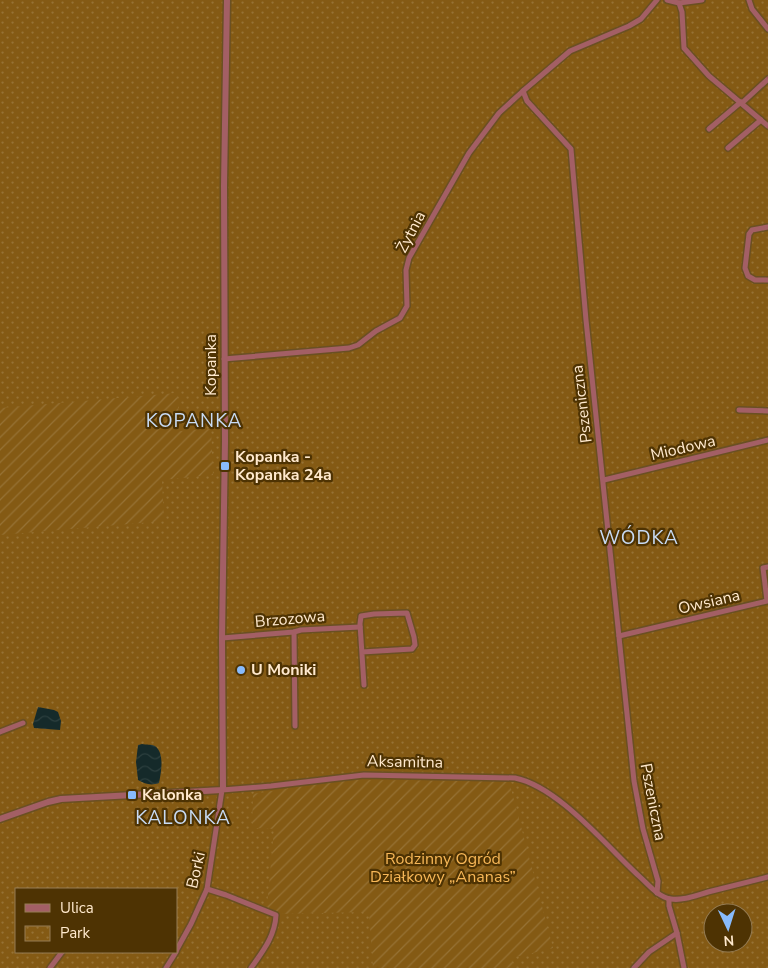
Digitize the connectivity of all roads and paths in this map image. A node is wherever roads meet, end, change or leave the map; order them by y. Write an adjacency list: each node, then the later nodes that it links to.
1 (227, 0): 17 (street, Kopanka)
2 (657, 0): 9 (street)
3 (667, 0): 6 (street)
4 (702, 0): 6 (street)
5 (748, 0): 7 (street)
6 (679, 3): 10 (street)
7 (768, 29)
8 (768, 79): 10 (street)
9 (523, 91): 17 (street, Żytnia); 21 (street, Pszeniczna)
10 (742, 103): 11 (street); 13 (street)
11 (760, 120): 12 (street); 14 (street)
12 (768, 126)
13 (710, 128)
14 (728, 148)
15 (768, 228): 16 (street)
16 (768, 280)
17 (224, 359): 26 (street, Kopanka)
18 (740, 410): 19 (street)
19 (768, 412)
20 (768, 440): 21 (street, Miodowa)
21 (604, 480): 25 (street, Pszeniczna)
22 (768, 567): 25 (street, Owsiana)
23 (360, 626): 24 (street, Brzozowa); 27 (street); 27 (street)
24 (294, 632): 26 (street, Brzozowa); 30 (street)
25 (619, 636): 36 (street, Pszeniczna)
26 (222, 638): 32 (street, Kopanka)
27 (362, 652): 28 (street)
28 (364, 685)
29 (23, 723): 31 (street)
30 (295, 726)
31 (0, 732)
32 (222, 790): 33 (street, Aksamitna); 35 (street, Borki); 36 (street, Aksamitna)
33 (0, 819)
34 (768, 878): 37 (street)
35 (207, 889): 39 (street, Borki); 44 (street)
36 (657, 893): 37 (street, Aksamitna)
37 (669, 899): 38 (street)
38 (677, 933): 45 (street); 46 (street)
39 (178, 947)
40 (61, 953): 42 (street)
41 (175, 953): 43 (street, Borki)
42 (50, 968)
43 (166, 968)
44 (252, 968)
45 (634, 968)
46 (684, 968)

